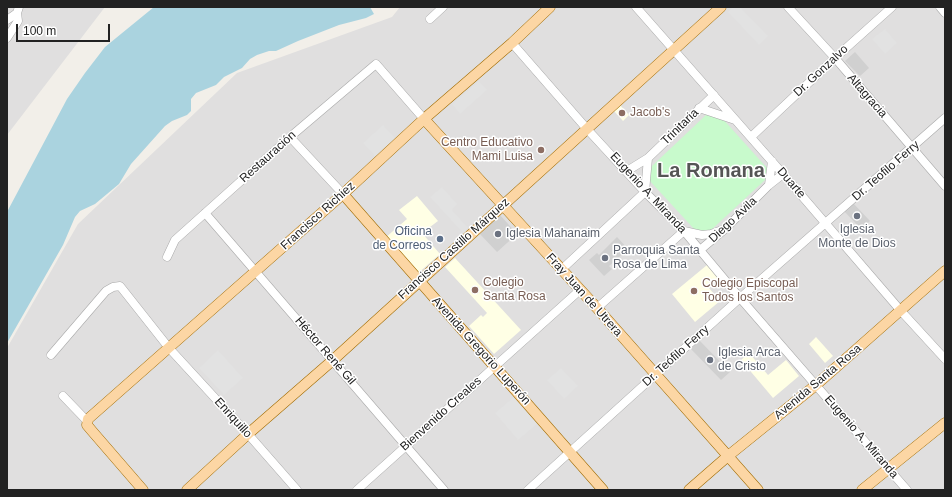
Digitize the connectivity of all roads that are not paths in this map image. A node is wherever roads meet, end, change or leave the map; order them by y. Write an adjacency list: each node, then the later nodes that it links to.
1 (443, 7): 10 (street)
2 (550, 7): 13 (main road, Francisco Richiez)
3 (636, 7): 14 (street, Duarte)
4 (721, 7): 14 (main road, Francisco Castillo Márquez)
5 (788, 7): 15 (street, Altagracia)
6 (892, 7): 15 (street, Dr. Gonzalvo)
7 (940, 7): 9 (street)
8 (18, 10): 11 (street); 12 (street)
9 (945, 13)
10 (430, 19)
11 (7, 20)
12 (7, 38)
13 (512, 43): 20 (main road, Francisco Richiez); 22 (street, Eugenio A. Miranda)
14 (673, 49): 17 (street, Duarte); 22 (main road, Francisco Castillo Márquez)
15 (835, 58): 24 (street, Dr. Gonzalvo); 25 (street, Altagracia)
16 (376, 64): 20 (street, Fray Juan de Utrera); 23 (street, Restauración)
17 (714, 95): 18 (street, Trinitaria); 21 (street, Duarte)
18 (699, 108): 21 (street); 26 (street, Trinitaria)
19 (945, 118): 25 (street, Dr. Teofilo Ferry)
20 (424, 119): 33 (main road, Francisco Richiez); 34 (main road, Fray Juan de Utrera)
21 (736, 120): 24 (street, Duarte)
22 (587, 128): 28 (street, Eugenio A. Miranda); 34 (main road, Francisco Castillo Márquez)
23 (290, 137): 33 (street); 35 (street, Restauración)
24 (751, 137): 27 (street, Duarte)
25 (912, 148): 31 (street, Altagracia); 36 (street, Dr. Teofilo Ferry)
26 (648, 158): 28 (street, Trinitaria); 32 (street)
27 (772, 161): 29 (street, Duarte); 30 (street)
28 (626, 172): 32 (street, Eugenio A. Miranda)
29 (783, 174): 30 (street, Diego Avila); 36 (street, Duarte)
30 (769, 185): 37 (street, Diego Avila)
31 (945, 186)
32 (645, 192): 38 (street, Eugenio A. Miranda); 41 (street)
33 (343, 194): 42 (main road, Francisco Richiez); 44 (main road, Avenida Gregorio Luperón)
34 (502, 205): 41 (main road, Fray Juan de Utrera); 44 (main road, Francisco Castillo Márquez)
35 (205, 213): 40 (street, Restauración); 42 (street, Héctor René Gil)
36 (826, 223): 46 (street, Dr. Teófilo Ferry); 48 (street, Duarte)
37 (725, 229): 38 (street); 39 (street, Diego Avila)
38 (684, 231): 39 (street, Eugenio A. Miranda); 47 (street)
39 (700, 250): 46 (street, Eugenio A. Miranda)
40 (167, 257)
41 (561, 270): 45 (main road, Fray Juan de Utrera)
42 (256, 271): 49 (main road, Francisco Richiez); 52 (street, Héctor René Gil)
43 (945, 271): 48 (main road, Avenida Santa Rosa)
44 (418, 281): 52 (main road, Francisco Castillo Márquez); 53 (main road, Avenida Gregorio Luperón)
45 (580, 290): 47 (main road, Fray Juan de Utrera); 53 (street, Bienvenido Creales)
46 (740, 298): 54 (street, Dr. Teófilo Ferry); 55 (street, Eugenio A. Miranda)
47 (597, 308): 54 (main road, Fray Juan de Utrera)
48 (901, 311): 51 (street, Duarte); 55 (main road, Avenida Santa Rosa)
49 (168, 348): 50 (street, Enriquillo); 58 (main road, Francisco Richiez); 59 (street, Enriquillo)
50 (51, 355)
51 (945, 359)
52 (333, 360): 59 (main road, Francisco Castillo Márquez); 60 (street, Héctor René Gil)
53 (494, 366): 60 (street, Bienvenido Creales); 61 (main road, Avenida Gregorio Luperón)
54 (655, 375): 61 (street, Dr. Teófilo Ferry); 62 (main road, Fray Juan de Utrera)
55 (816, 385): 62 (main road, Avenida Santa Rosa); 63 (street, Eugenio A. Miranda)
56 (63, 396): 58 (street)
57 (945, 423): 63 (main road)
58 (88, 424): 64 (main road)
59 (248, 434): 65 (main road, Francisco Castillo Márquez); 66 (street, Enriquillo)
60 (406, 447): 67 (street, Bienvenido Creales); 68 (street, Héctor René Gil)
61 (569, 452): 69 (street, Dr. Teófilo Ferry); 70 (main road, Avenida Gregorio Luperón)
62 (728, 456): 71 (main road, Avenida Santa Rosa); 72 (main road, Fray Juan de Utrera)
63 (888, 469): 73 (main road); 74 (street, Eugenio A. Miranda)
64 (143, 490)
65 (187, 490)
66 (297, 490)
67 (357, 490)
68 (444, 490)
69 (528, 490)
70 (603, 490)
71 (689, 490)
72 (758, 490)
73 (862, 490)
74 (907, 490)

